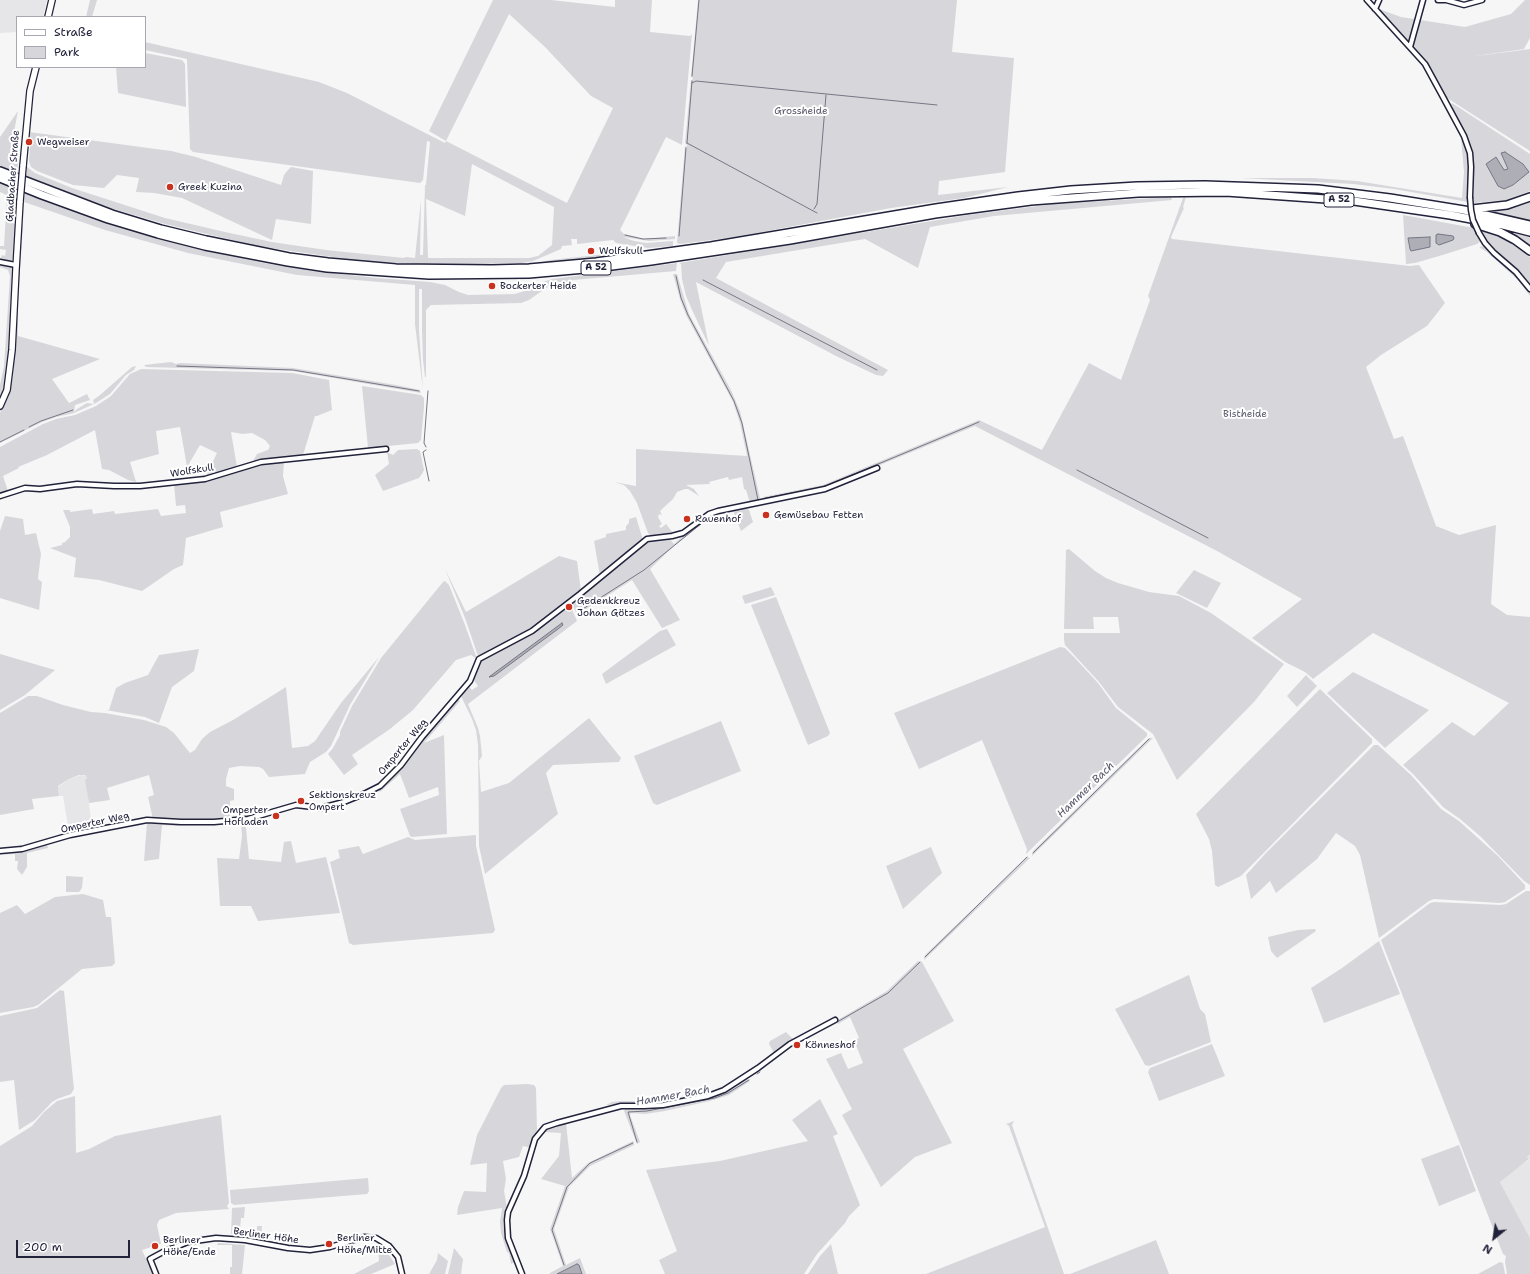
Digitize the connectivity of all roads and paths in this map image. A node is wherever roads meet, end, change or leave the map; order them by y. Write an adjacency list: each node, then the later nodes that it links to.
1 (52, 0): 9 (main road)
2 (1367, 0): 8 (street)
3 (1379, 0): 8 (street)
4 (1423, 0): 10 (street)
5 (1438, 0): 7 (street)
6 (1482, 0): 7 (street)
7 (1460, 2)
8 (1375, 9): 10 (street)
9 (48, 16)
10 (1410, 47): 22 (street, bridge)
11 (36, 68): 21 (main road, Gladbacher Straße, bridge)
12 (0, 171): 15 (highway, A 52)
13 (0, 178): 16 (highway, A 52)
14 (1530, 197): 15 (highway)
15 (1464, 210): 17 (highway, A 52)
16 (1450, 215): 18 (highway, A 52); 19 (highway)
17 (1530, 225)
18 (1530, 232)
19 (1530, 251)
20 (0, 262): 21 (street)
21 (16, 265): 23 (main road, Gladbacher Straße)
22 (1530, 289)
23 (0, 406)
24 (386, 449): 26 (street, Wolfskull)
25 (877, 468): 27 (street, Omperter Weg)
26 (0, 496)
27 (0, 851)
28 (835, 1020): 31 (street)
29 (156, 1274): 30 (street, Berliner Höhe)
30 (402, 1274)
31 (522, 1274)

